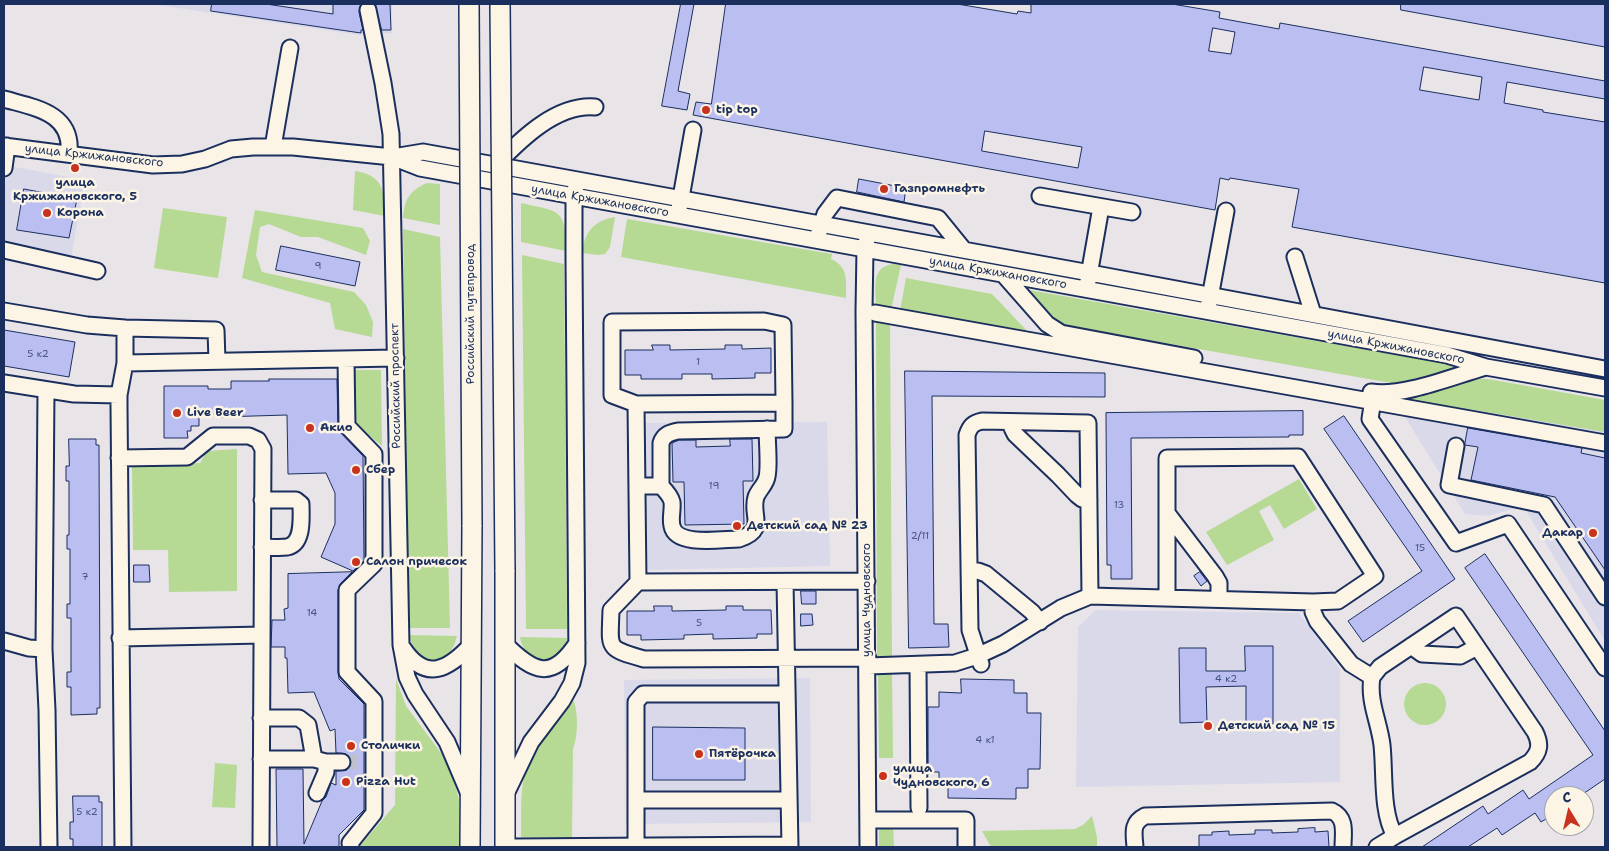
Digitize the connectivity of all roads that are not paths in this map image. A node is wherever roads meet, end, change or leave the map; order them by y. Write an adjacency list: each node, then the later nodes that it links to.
1 (469, 4): 73 (main road, Российский путепровод, bridge)
2 (500, 4): 79 (main road, bridge)
3 (368, 10): 11 (street, Российский проспект)
4 (290, 48): 9 (street)
5 (4, 99): 10 (street)
6 (595, 107): 12 (street)
7 (693, 130): 17 (street)
8 (6, 146): 10 (street, улица Кржижановского); 13 (street)
9 (273, 146): 10 (street, улица Кржижановского); 11 (street, улица Кржижановского)
10 (69, 154)
11 (392, 157): 12 (street, улица Кржижановского); 15 (street, улица Кржижановского); 39 (street, Российский проспект)
12 (496, 165): 14 (street, улица Кржижановского)
13 (4, 168)
14 (577, 180): 15 (street); 17 (street, улица Кржижановского)
15 (574, 196): 21 (street, улица Кржижановского); 77 (street)
16 (1040, 196): 18 (street)
17 (680, 199): 21 (street); 22 (street, улица Кржижановского)
18 (1102, 207): 20 (street); 30 (street)
19 (1226, 211): 33 (street)
20 (1132, 212)
21 (678, 215): 24 (street, улица Кржижановского)
22 (820, 224): 23 (street, улица Кржижановского); 24 (street); 27 (street)
23 (868, 233): 25 (street, улица Чудновского); 27 (street, улица Кржижановского)
24 (817, 240): 25 (street, улица Кржижановского)
25 (866, 249): 31 (street, улица Кржижановского); 64 (street, улица Чудновского)
26 (4, 250): 29 (street)
27 (964, 250): 30 (street, улица Кржижановского)
28 (1295, 256): 37 (street)
29 (97, 271)
30 (1090, 273): 32 (street); 33 (street, улица Кржижановского)
31 (1003, 274): 32 (street, улица Кржижановского); 49 (street)
32 (1087, 290): 35 (street, улица Кржижановского)
33 (1211, 295): 35 (street); 37 (street, улица Кржижановского)
34 (4, 311): 38 (street)
35 (1208, 312): 43 (street, улица Кржижановского)
36 (875, 313): 49 (street)
37 (1313, 314): 44 (street, улица Кржижановского)
38 (124, 328): 41 (street); 42 (street)
39 (396, 358): 40 (street); 80 (street, Российский проспект)
40 (346, 359): 41 (street); 108 (street)
41 (217, 361): 42 (street)
42 (125, 363): 48 (street)
43 (1486, 367): 46 (street, улица Кржижановского); 49 (street)
44 (1605, 369)
45 (4, 383): 47 (street)
46 (1605, 388)
47 (46, 390): 48 (street); 83 (street)
48 (119, 395): 56 (street)
49 (1373, 397): 54 (street); 88 (street)
50 (784, 403): 51 (street); 51 (street); 53 (street)
51 (636, 404): 57 (street)
52 (1012, 422): 60 (street); 60 (street); 63 (street)
53 (767, 429): 58 (street); 58 (street)
54 (1605, 442)
55 (1456, 446): 68 (street)
56 (119, 458): 59 (street); 75 (street)
57 (637, 486): 58 (street); 65 (street)
58 (661, 486)
59 (262, 500): 62 (street); 62 (street)
60 (1089, 500): 67 (street)
61 (1167, 513): 69 (street); 70 (street); 71 (street)
62 (262, 547): 74 (street)
63 (970, 571): 72 (street); 85 (street)
64 (867, 581): 66 (street); 86 (street, улица Чудновского)
65 (638, 582): 66 (street); 84 (street)
66 (785, 582): 84 (street)
67 (1090, 596): 69 (street); 72 (street)
68 (1605, 597)
69 (1167, 598): 70 (street)
70 (1219, 599): 71 (street)
71 (1313, 602): 89 (street)
72 (1040, 622): 85 (street)
73 (472, 624): 78 (main road, Российский проспект)
74 (262, 634): 75 (street); 91 (street)
75 (120, 638): 106 (street)
76 (4, 641): 83 (street)
77 (577, 643): 79 (street); 96 (street)
78 (472, 644): 80 (street); 97 (main road, Российский проспект)
79 (505, 644): 96 (main road)
80 (401, 645): 97 (street, Российский проспект)
81 (1411, 646): 82 (street); 82 (street); 89 (street)
82 (1477, 647): 102 (street)
83 (44, 649): 105 (street)
84 (786, 657): 86 (street); 90 (street)
85 (979, 660): 87 (street)
86 (868, 662): 87 (street); 101 (street, улица Чудновского)
87 (918, 664): 100 (street)
88 (1605, 668)
89 (1372, 677): 102 (street)
90 (787, 694): 98 (street); 99 (street)
91 (261, 718): 92 (street); 93 (street)
92 (261, 759): 93 (street); 107 (street)
93 (320, 761): 94 (street); 95 (street)
94 (342, 762)
95 (317, 792)
96 (505, 795): 110 (main road)
97 (470, 796): 109 (main road, Российский проспект)
98 (636, 800): 99 (street); 103 (street)
99 (788, 800): 104 (street)
100 (919, 808)
101 (868, 820): 113 (street, улица Чудновского); 114 (street)
102 (1395, 836): 117 (street)
103 (636, 846): 104 (street); 112 (street)
104 (790, 846)
105 (48, 847)
106 (123, 847)
107 (261, 847)
108 (350, 847)
109 (470, 847)
110 (505, 847)
111 (514, 847): 112 (street)
112 (609, 847)
113 (868, 847)
114 (966, 847)
115 (1135, 847): 116 (street)
116 (1343, 847)
117 (1377, 847)

